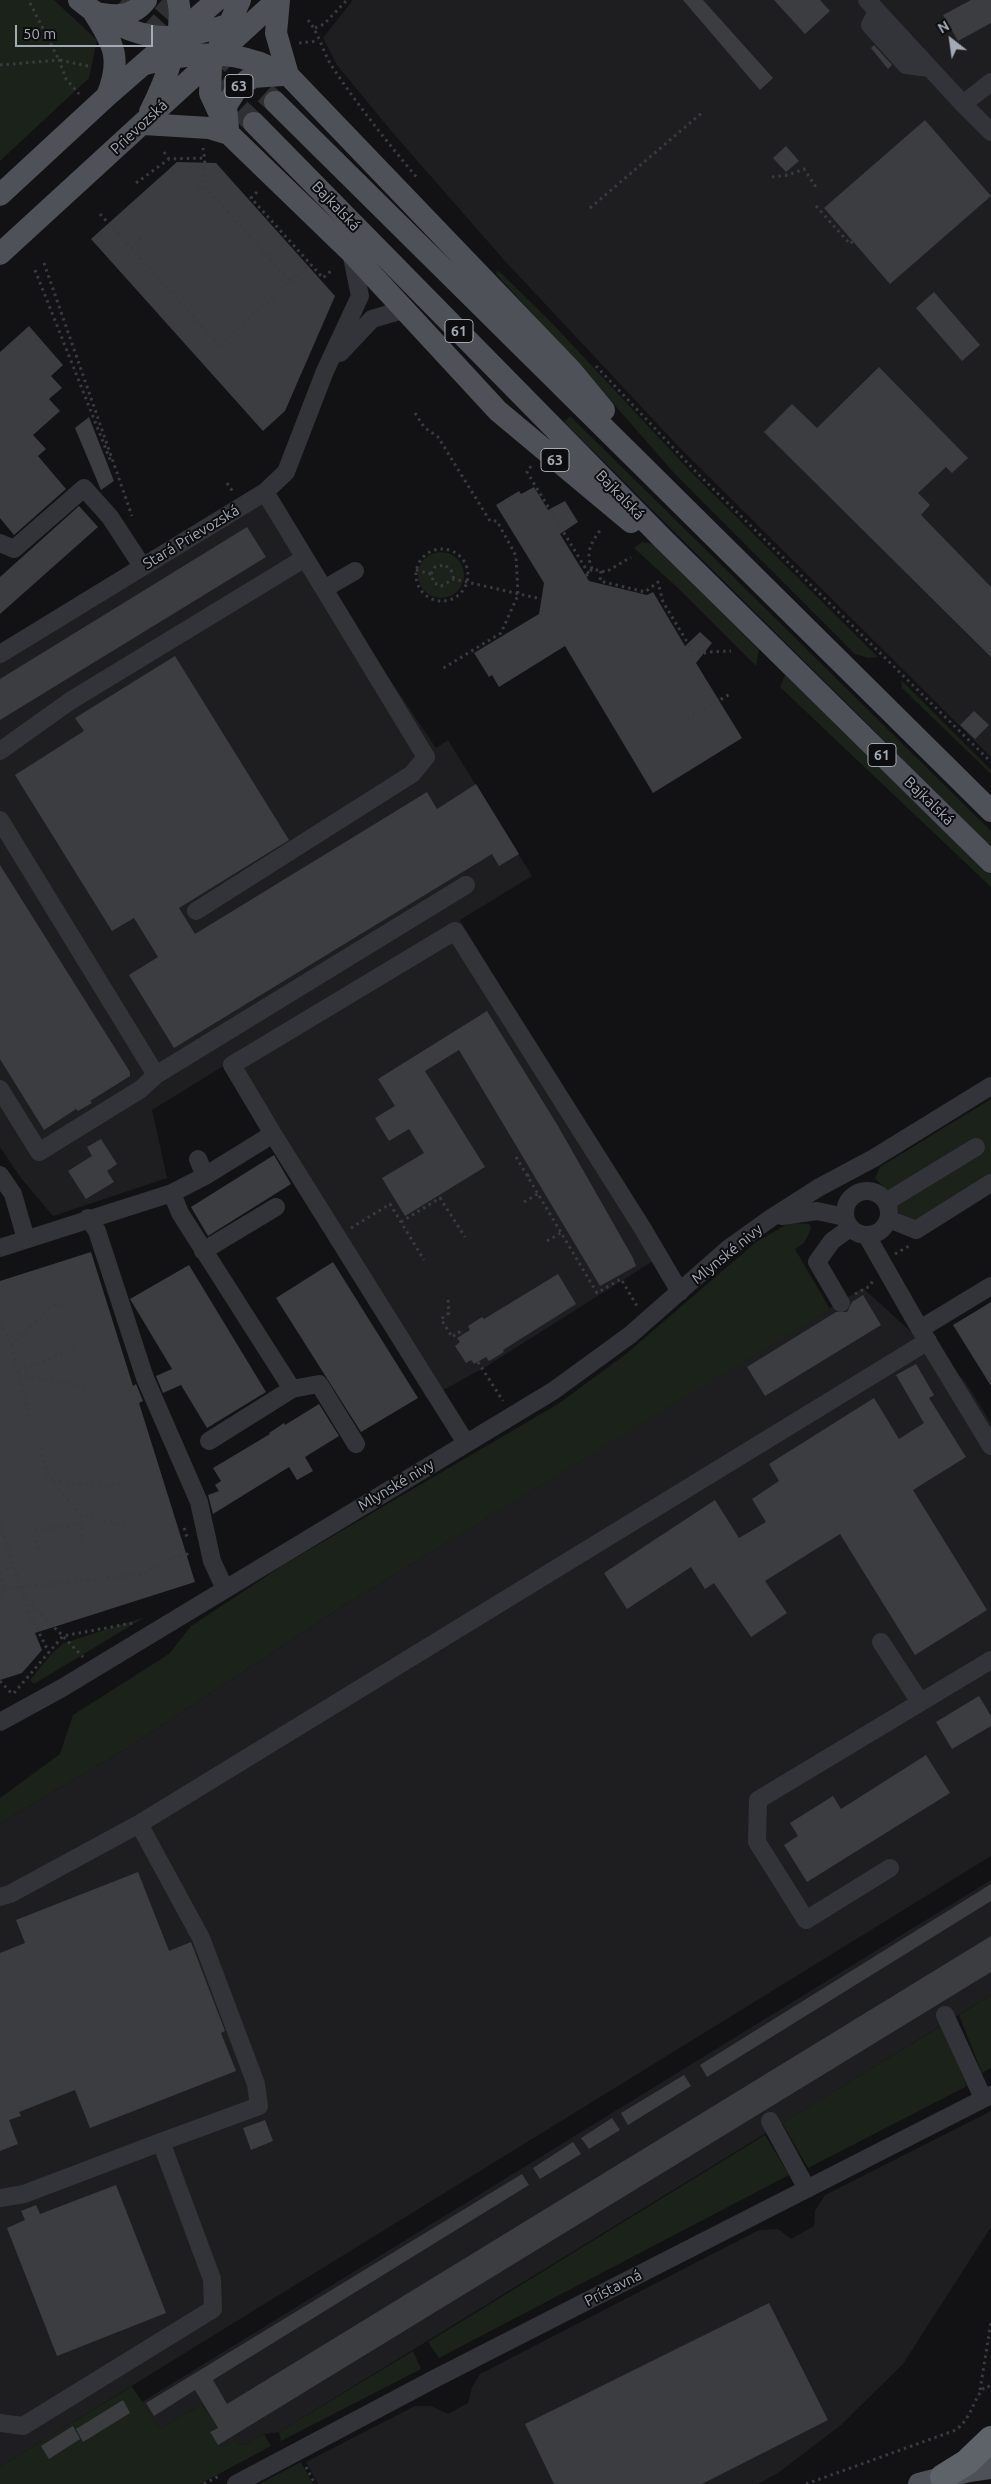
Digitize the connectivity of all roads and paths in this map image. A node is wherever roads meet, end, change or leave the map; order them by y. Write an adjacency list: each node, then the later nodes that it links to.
1 (146, 0): 8 (main road)
2 (178, 0): 13 (main road)
3 (217, 0): 13 (main road, 63)
4 (240, 0): 11 (main road, 63)
5 (348, 0): 12 (path)
6 (274, 3): 11 (main road); 16 (main road, Prievozská / 63); 22 (main road, 63)
7 (30, 4): 18 (path)
8 (87, 6): 13 (main road); 25 (main road)
9 (872, 6): 27 (street)
10 (308, 20): 12 (path)
11 (228, 25): 13 (main road); 16 (main road, 63)
12 (315, 28): 14 (path)
13 (177, 35): 17 (main road); 19 (main road, 63)
14 (318, 41): 15 (path); 39 (path)
15 (291, 44)
16 (216, 54): 17 (main road, 63); 22 (main road, 63); 30 (main road, Prievozská / 63); 32 (main road, 63)
17 (171, 57): 19 (main road, 63); 30 (main road)
18 (59, 60): 20 (path); 21 (path); 24 (path)
19 (145, 64): 25 (main road, 63)
20 (0, 66)
21 (88, 66)
22 (288, 75): 32 (main road, 63); 62 (main road, 63)
23 (991, 82): 27 (street)
24 (81, 96)
25 (107, 96): 42 (main road)
26 (275, 102): 62 (main road, Bajkalská / 61)
27 (963, 104): 31 (street)
28 (704, 111): 44 (path)
29 (254, 123): 66 (main road, Bajkalská / 61)
30 (144, 124): 32 (main road, 63); 50 (main road, Prievozská)
31 (991, 132)
32 (229, 134): 49 (main road, 63)
33 (203, 148): 35 (path)
34 (164, 152): 36 (path)
35 (205, 158): 36 (path); 55 (path)
36 (170, 159): 38 (path)
37 (772, 177): 40 (path)
38 (136, 183)
39 (424, 186)
40 (816, 187)
41 (257, 192): 52 (path)
42 (0, 195)
43 (816, 206): 47 (path)
44 (590, 208)
45 (100, 214): 48 (path)
46 (144, 235): 48 (path)
47 (853, 241)
48 (131, 248): 55 (path)
49 (351, 252): 56 (main road, 63); 58 (street, Stará Prievozská)
50 (0, 254)
51 (44, 263): 63 (path)
52 (310, 264): 54 (path); 55 (path)
53 (35, 270): 63 (path)
54 (332, 270)
55 (290, 281)
56 (406, 309): 58 (street, Stará Prievozská); 66 (main road, 63)
57 (596, 366): 87 (path)
58 (326, 371): 61 (street, Stará Prievozská)
59 (415, 413): 79 (path)
60 (531, 466): 71 (path)
61 (265, 492): 69 (street); 70 (street, Stará Prievozská)
62 (680, 504): 88 (main road, Bajkalská / 61)
63 (128, 505): 64 (path)
64 (134, 521)
65 (601, 529): 71 (path)
66 (663, 539): 90 (main road, Bajkalská / 61)
67 (0, 543): 70 (street)
68 (631, 557): 74 (path)
69 (305, 558): 78 (street); 86 (street)
70 (142, 566): 82 (street, Stará Prievozská)
71 (592, 569): 74 (path)
72 (416, 570): 75 (path); 77 (path); 77 (path)
73 (355, 571): 78 (street)
74 (600, 571): 81 (path)
75 (431, 574): 76 (path); 76 (path)
76 (454, 579): 77 (path)
77 (468, 581): 79 (path)
78 (324, 589): 92 (street)
79 (518, 595): 80 (path); 83 (path)
80 (541, 599)
81 (731, 651)
82 (0, 654)
83 (442, 669)
84 (730, 694): 85 (path)
85 (687, 719)
86 (0, 752)
87 (991, 762)
88 (991, 811)
89 (0, 820): 93 (street)
90 (991, 862)
91 (466, 885): 93 (street)
92 (196, 911)
93 (156, 1075): 95 (street)
94 (991, 1086): 99 (street, Mlynské nivy)
95 (0, 1089)
96 (273, 1134): 103 (street); 126 (street); 144 (street)
97 (976, 1147): 112 (street)
98 (516, 1157): 104 (path)
99 (874, 1158): 106 (street, Mlynské nivy); 111 (street)
100 (198, 1159): 103 (street)
101 (533, 1172): 104 (path)
102 (0, 1174): 120 (street)
103 (205, 1176): 107 (street)
104 (528, 1176): 108 (path)
105 (991, 1183): 112 (street, Mlynské nivy)
106 (818, 1188): 111 (street, Mlynské nivy); 114 (street, Mlynské nivy)
107 (172, 1193): 113 (street); 123 (street)
108 (538, 1194): 109 (path); 117 (path)
109 (524, 1202)
110 (276, 1207): 123 (street)
111 (852, 1209): 112 (street, Mlynské nivy); 114 (street, Mlynské nivy); 118 (street, Mlynské nivy); 128 (street)
112 (887, 1210): 118 (street)
113 (88, 1218): 120 (street); 164 (street)
114 (771, 1218): 126 (street, Mlynské nivy)
115 (401, 1222): 116 (path); 119 (path); 124 (path)
116 (344, 1232)
117 (561, 1233): 121 (path); 130 (path)
118 (867, 1236): 132 (street)
119 (465, 1237)
120 (26, 1239): 122 (street)
121 (547, 1241)
122 (0, 1248)
123 (203, 1251): 140 (street)
124 (424, 1260)
125 (991, 1286): 132 (street)
126 (680, 1292): 144 (street, Mlynské nivy)
127 (448, 1300): 133 (path)
128 (840, 1302)
129 (62, 1304): 134 (path)
130 (637, 1306)
131 (0, 1322): 134 (path)
132 (924, 1335): 146 (street); 176 (street)
133 (461, 1336)
134 (11, 1345): 137 (path)
135 (76, 1348): 137 (path)
136 (478, 1362): 141 (path)
137 (18, 1371): 138 (path)
138 (19, 1376): 139 (path); 142 (path)
139 (88, 1387)
140 (292, 1389): 143 (street); 145 (street)
141 (504, 1402)
142 (30, 1418)
143 (209, 1440)
144 (466, 1443): 164 (street, Mlynské nivy)
145 (356, 1444)
146 (991, 1446)
147 (40, 1448): 148 (path)
148 (53, 1482): 149 (path); 150 (path)
149 (119, 1483)
150 (81, 1515): 151 (path); 153 (path)
151 (130, 1520)
152 (0, 1524): 159 (path)
153 (82, 1524): 156 (path); 157 (path)
154 (184, 1528): 155 (path)
155 (187, 1537)
156 (83, 1546)
157 (38, 1549)
158 (192, 1552): 161 (path)
159 (13, 1567): 160 (path); 161 (path)
160 (0, 1572): 163 (path)
161 (20, 1587): 163 (path); 165 (path)
162 (0, 1589): 163 (path)
163 (5, 1589): 166 (path)
164 (225, 1589): 175 (street, Mlynské nivy)
165 (23, 1594): 168 (path); 170 (path)
166 (0, 1596)
167 (136, 1622): 168 (path)
168 (63, 1636): 170 (path); 171 (path)
169 (882, 1642): 174 (street)
170 (49, 1653): 173 (path)
171 (84, 1658)
172 (991, 1660): 174 (street)
173 (0, 1681)
174 (920, 1702): 177 (street)
175 (0, 1722)
176 (138, 1824): 178 (street); 182 (street)
177 (890, 1868)
178 (0, 1897)
179 (945, 2015): 180 (street)
180 (987, 2097): 183 (street, Prístavná)
181 (770, 2121): 183 (street)
182 (161, 2142): 184 (street); 188 (street)
183 (807, 2189): 192 (street, Prístavná)
184 (0, 2198)
185 (991, 2322): 187 (path)
186 (991, 2388): 187 (path)
187 (980, 2391): 193 (path)
188 (0, 2423)
189 (991, 2440): 191 (highway)
190 (991, 2468): 191 (main road)
191 (931, 2480)
192 (236, 2484)
193 (806, 2484)

